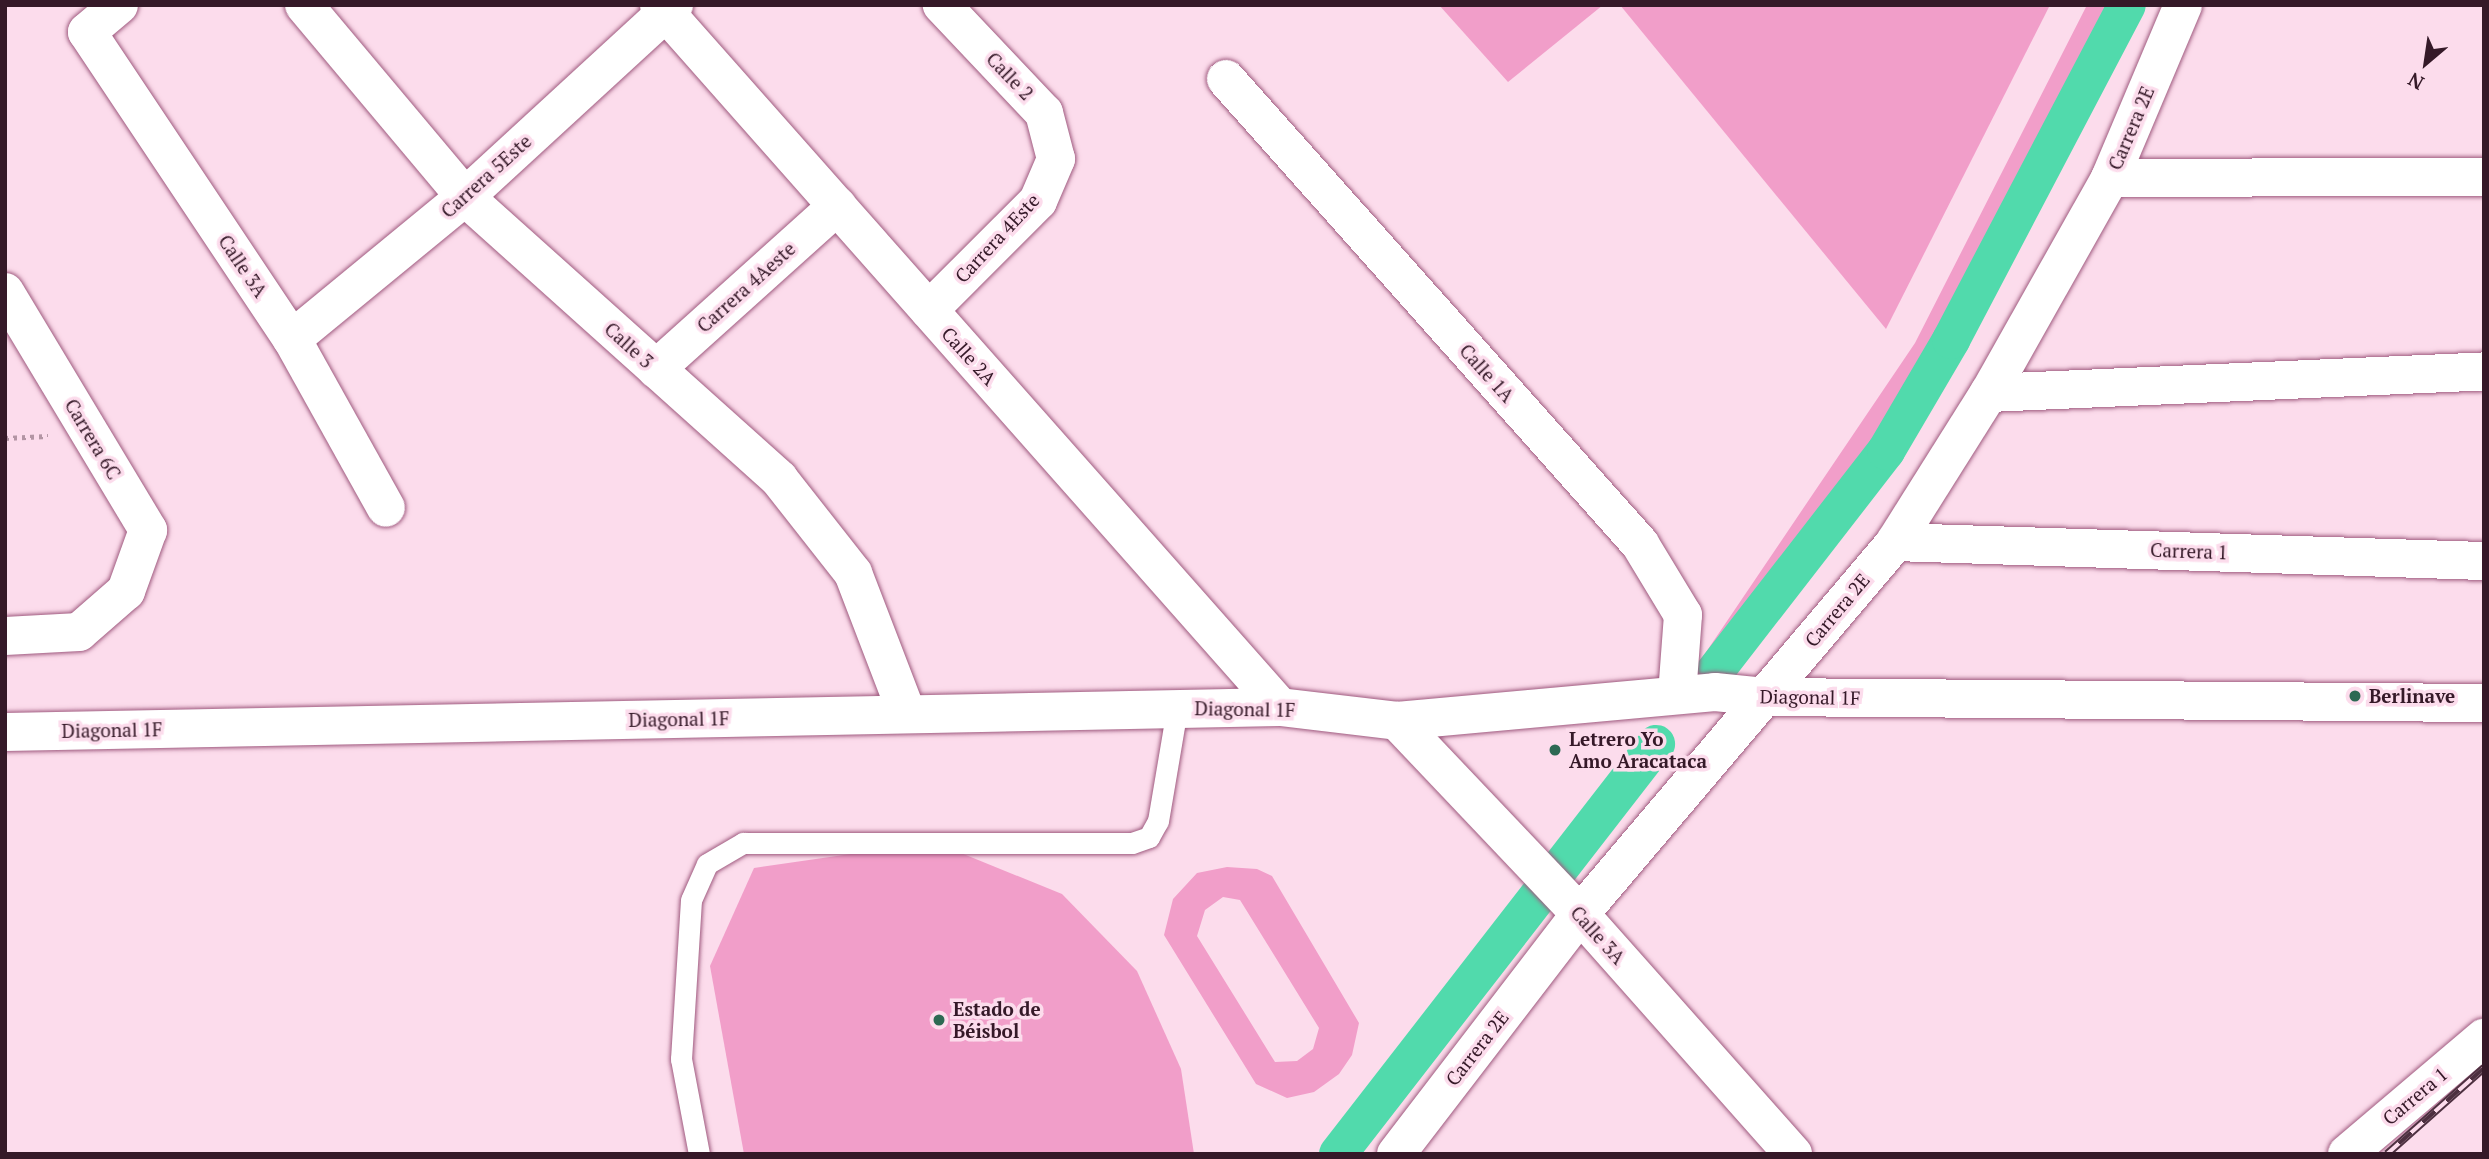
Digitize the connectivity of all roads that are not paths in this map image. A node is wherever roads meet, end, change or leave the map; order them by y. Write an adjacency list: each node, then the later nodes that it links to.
1 (119, 5): 14 (street, Calle 3A)
2 (304, 5): 10 (street, Calle 3)
3 (942, 5): 7 (street, Calle 2)
4 (2183, 5): 9 (street, Carrera 2E)
5 (666, 8): 10 (street, Carrera 5Este); 11 (street, Calle 2A)
6 (1226, 79): 22 (street, Calle 1A)
7 (1056, 159): 13 (street, Carrera 4Este)
8 (2484, 177): 9 (street)
9 (2110, 178): 17 (street, Carrera 2E)
10 (465, 197): 14 (street, Carrera 5Este); 15 (street, Calle 3)
11 (837, 206): 13 (street, Calle 2A); 15 (street, Carrera 4Aeste)
12 (5, 292): 21 (street, Carrera 6C)
13 (929, 310): 25 (street, Calle 2A)
14 (292, 339): 18 (street, Calle 3A)
15 (656, 369): 27 (street, Calle 3)
16 (2484, 371): 17 (street)
17 (1989, 393): 19 (street, Carrera 2E)
18 (386, 508)
19 (1895, 542): 20 (street, Carrera 1); 23 (street, Carrera 2E)
20 (2484, 561)
21 (5, 636)
22 (1676, 695): 23 (street, Diagonal 1F); 28 (street, Diagonal 1F)
23 (1765, 697): 24 (street, Diagonal 1F); 30 (street, Carrera 2E)
24 (2484, 703)
25 (1280, 707): 26 (street, Diagonal 1F); 28 (street, Diagonal 1F)
26 (1177, 709): 27 (street, Diagonal 1F); 32 (lane)
27 (907, 714): 29 (street, Diagonal 1F)
28 (1397, 721): 30 (street, Calle 3A)
29 (5, 732)
30 (1574, 908): 33 (street, Carrera 2E); 34 (street, Calle 3A)
31 (2484, 1038): 35 (street, Carrera 1)
32 (699, 1154)
33 (1396, 1154)
34 (1793, 1154)
35 (2347, 1154)

